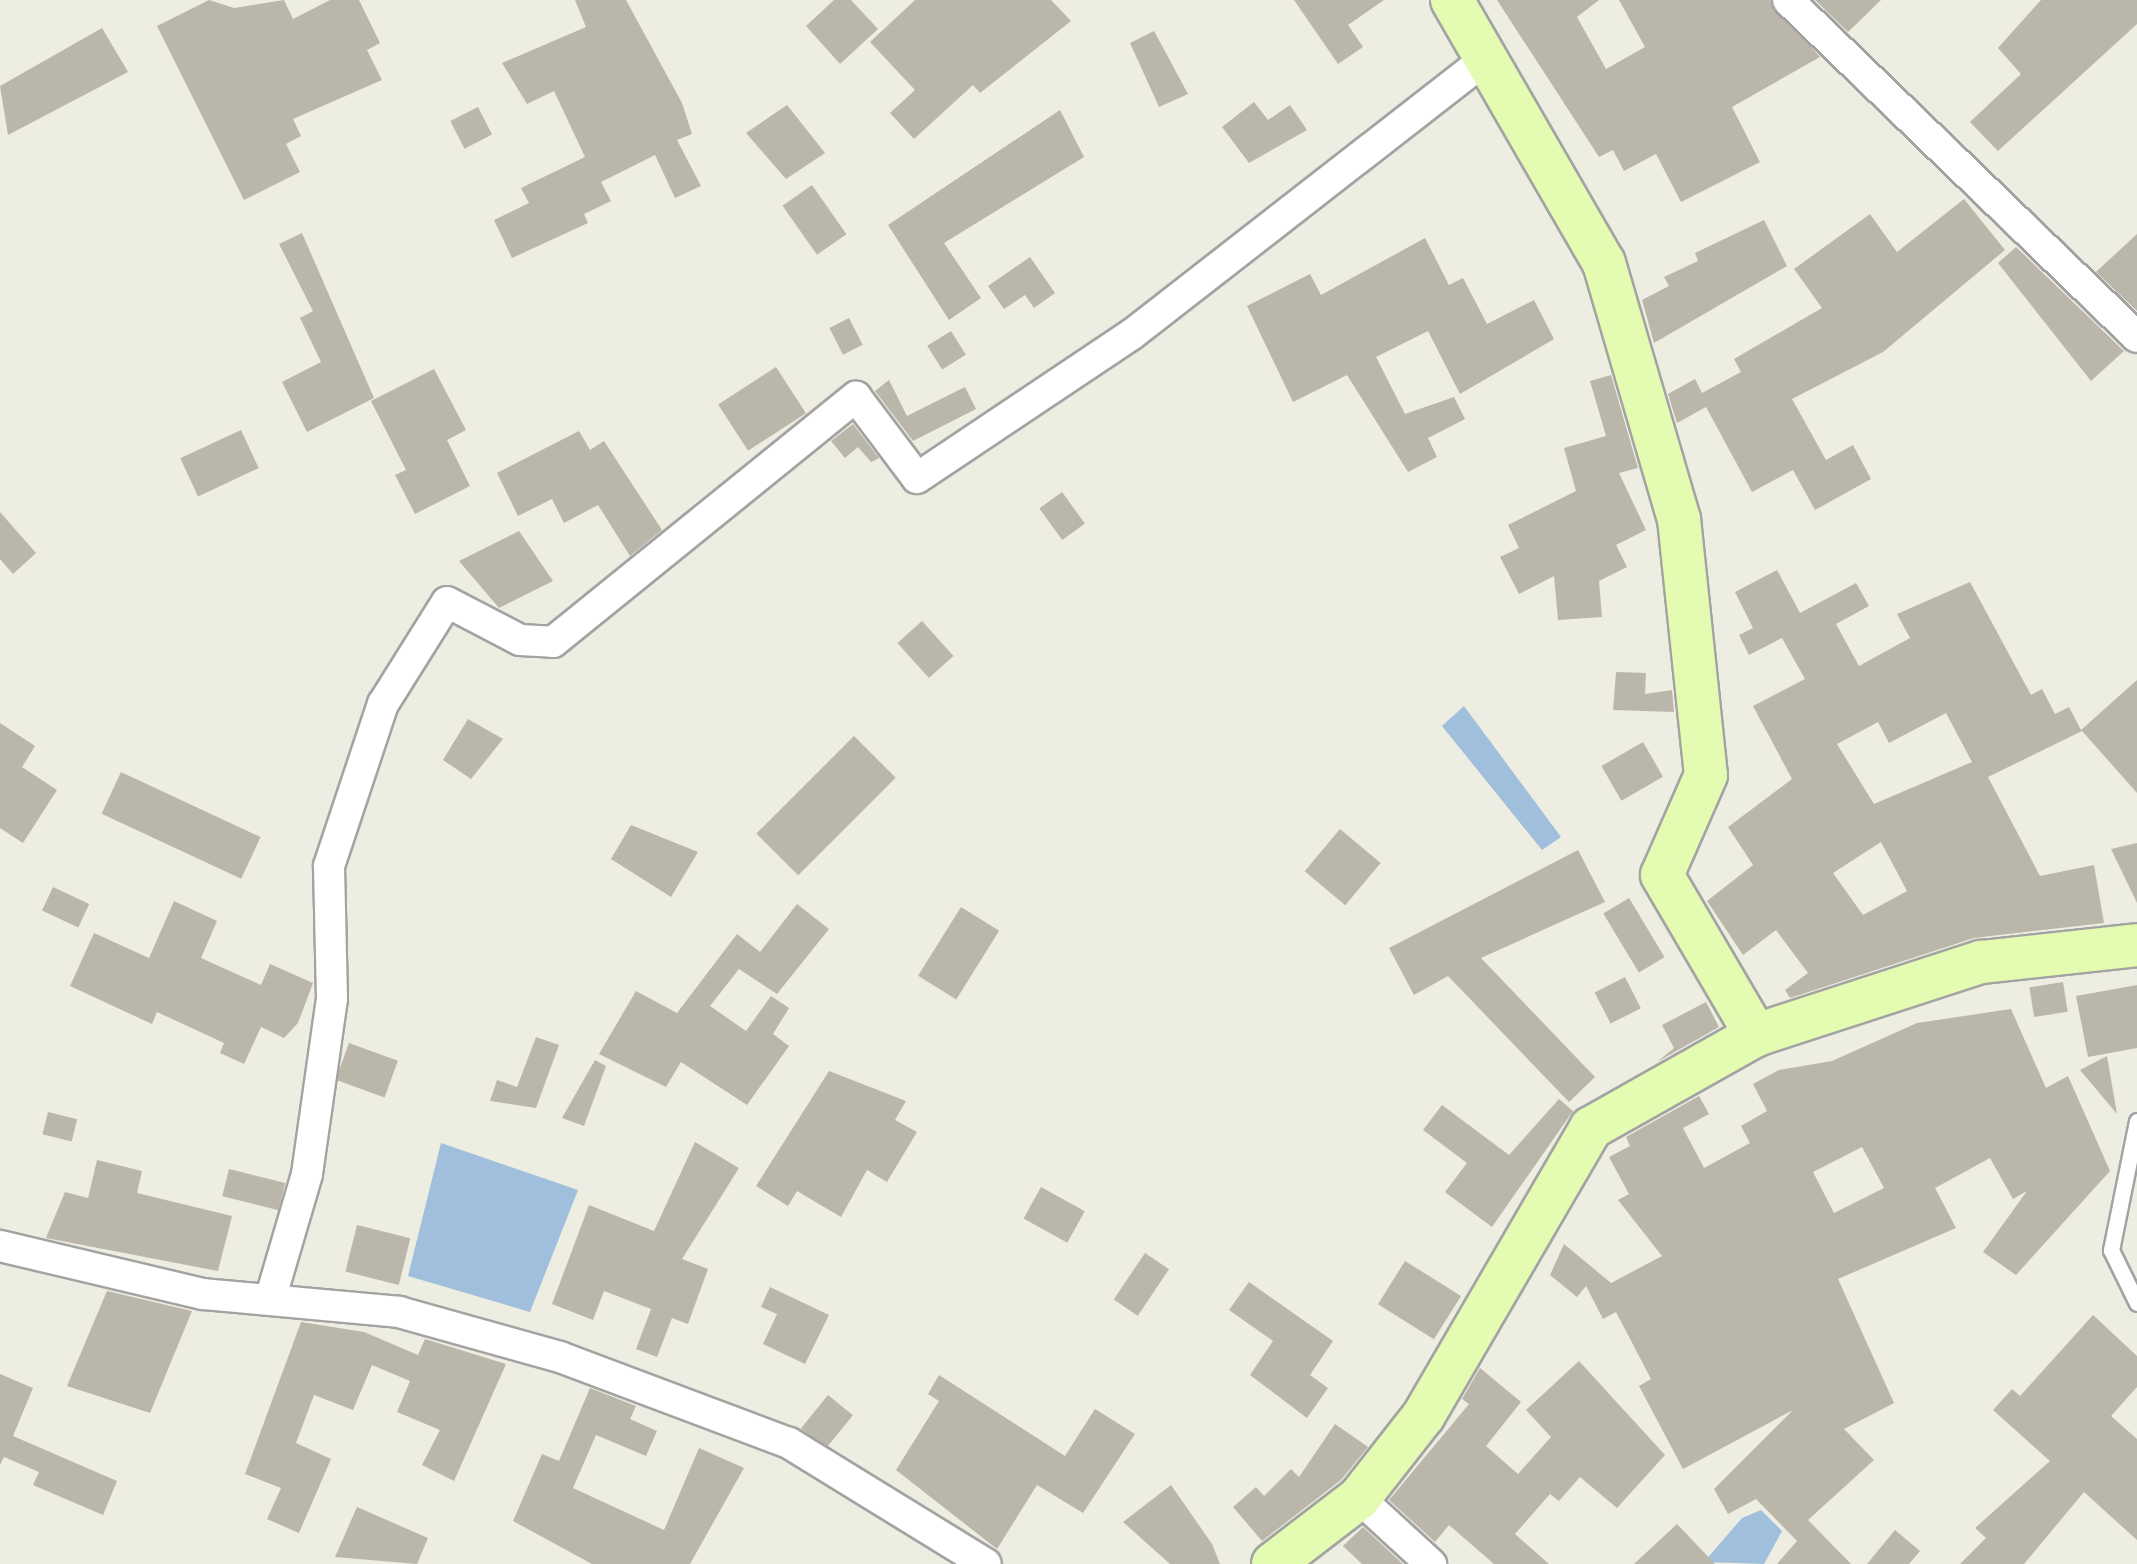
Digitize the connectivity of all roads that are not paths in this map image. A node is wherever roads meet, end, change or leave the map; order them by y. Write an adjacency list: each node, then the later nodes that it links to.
1 (1452, 0): 3 (main road)
2 (1788, 0): 4 (street)
3 (1488, 56): 6 (main road); 9 (street)
4 (2137, 337)
5 (2137, 945): 6 (main road)
6 (1756, 1035): 11 (main road)
7 (2137, 1121): 10 (lane)
8 (0, 1246): 9 (street)
9 (270, 1300): 12 (street)
10 (2137, 1303)
11 (1359, 1498): 13 (main road); 14 (street)
12 (986, 1564)
13 (1273, 1564)
14 (1431, 1564)

